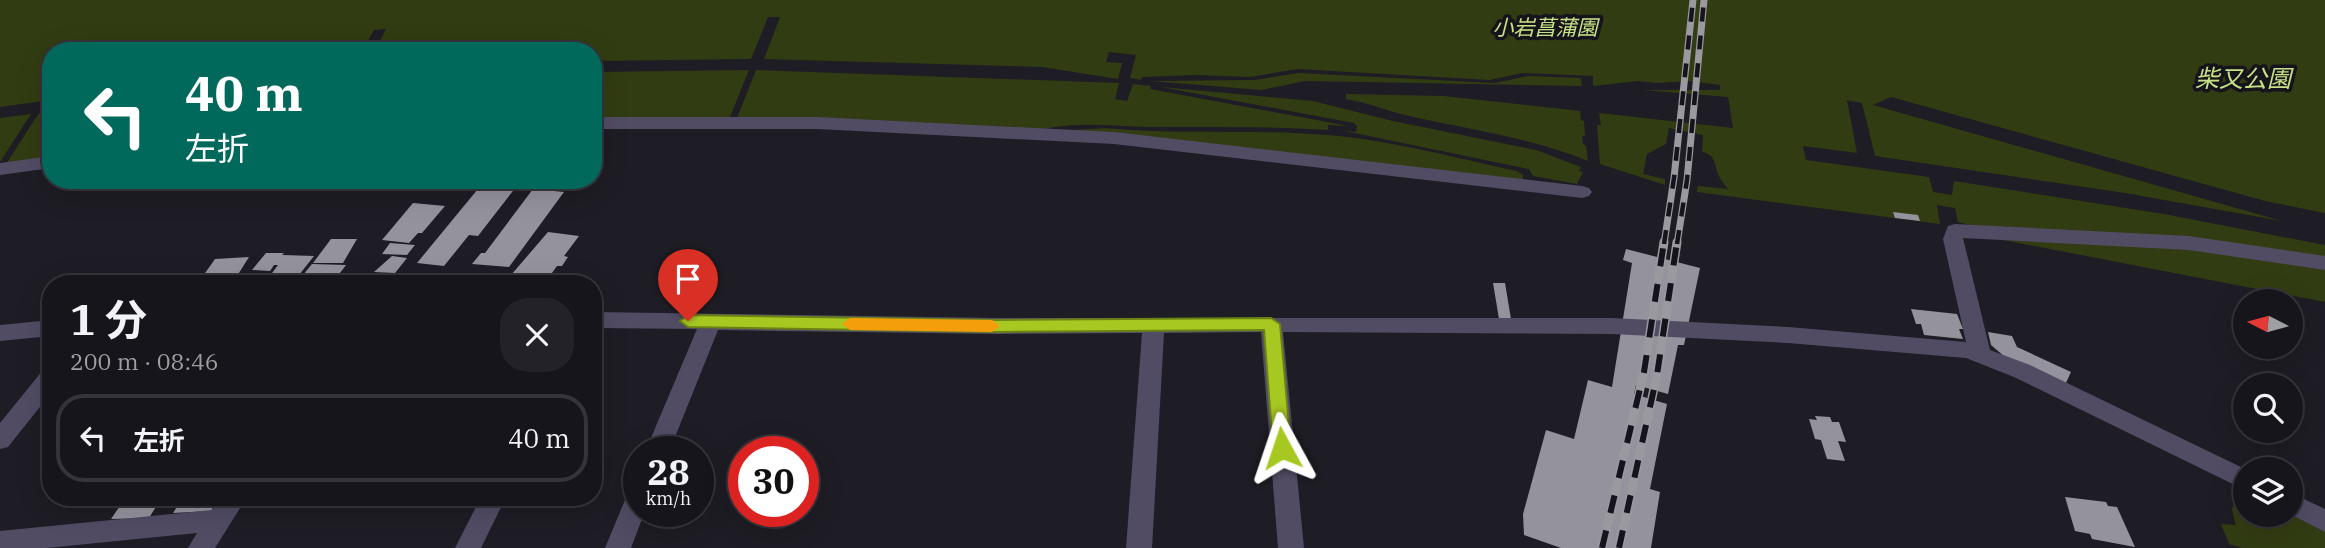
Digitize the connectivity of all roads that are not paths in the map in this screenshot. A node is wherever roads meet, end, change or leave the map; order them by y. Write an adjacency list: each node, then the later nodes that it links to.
1 (602, 124): 4 (street)
2 (42, 163): 3 (street)
3 (0, 169)
4 (1582, 192)
5 (2325, 263): 12 (street)
6 (602, 320): 7 (street)
7 (711, 321): 9 (street); 14 (street)
8 (1271, 324): 9 (street); 12 (street); 28 (street)
9 (1154, 325): 27 (street)
10 (42, 329): 11 (street)
11 (0, 333)
12 (1980, 353): 16 (street)
13 (42, 387): 15 (street)
14 (664, 436)
15 (0, 440)
16 (2233, 474)
17 (228, 506): 20 (street)
18 (489, 506): 25 (street)
19 (2303, 509): 21 (street)
20 (218, 520): 23 (street); 24 (street)
21 (2325, 521)
22 (626, 527): 26 (street)
23 (0, 542)
24 (201, 548)
25 (468, 548)
26 (618, 548)
27 (1139, 548)
28 (1291, 548)

